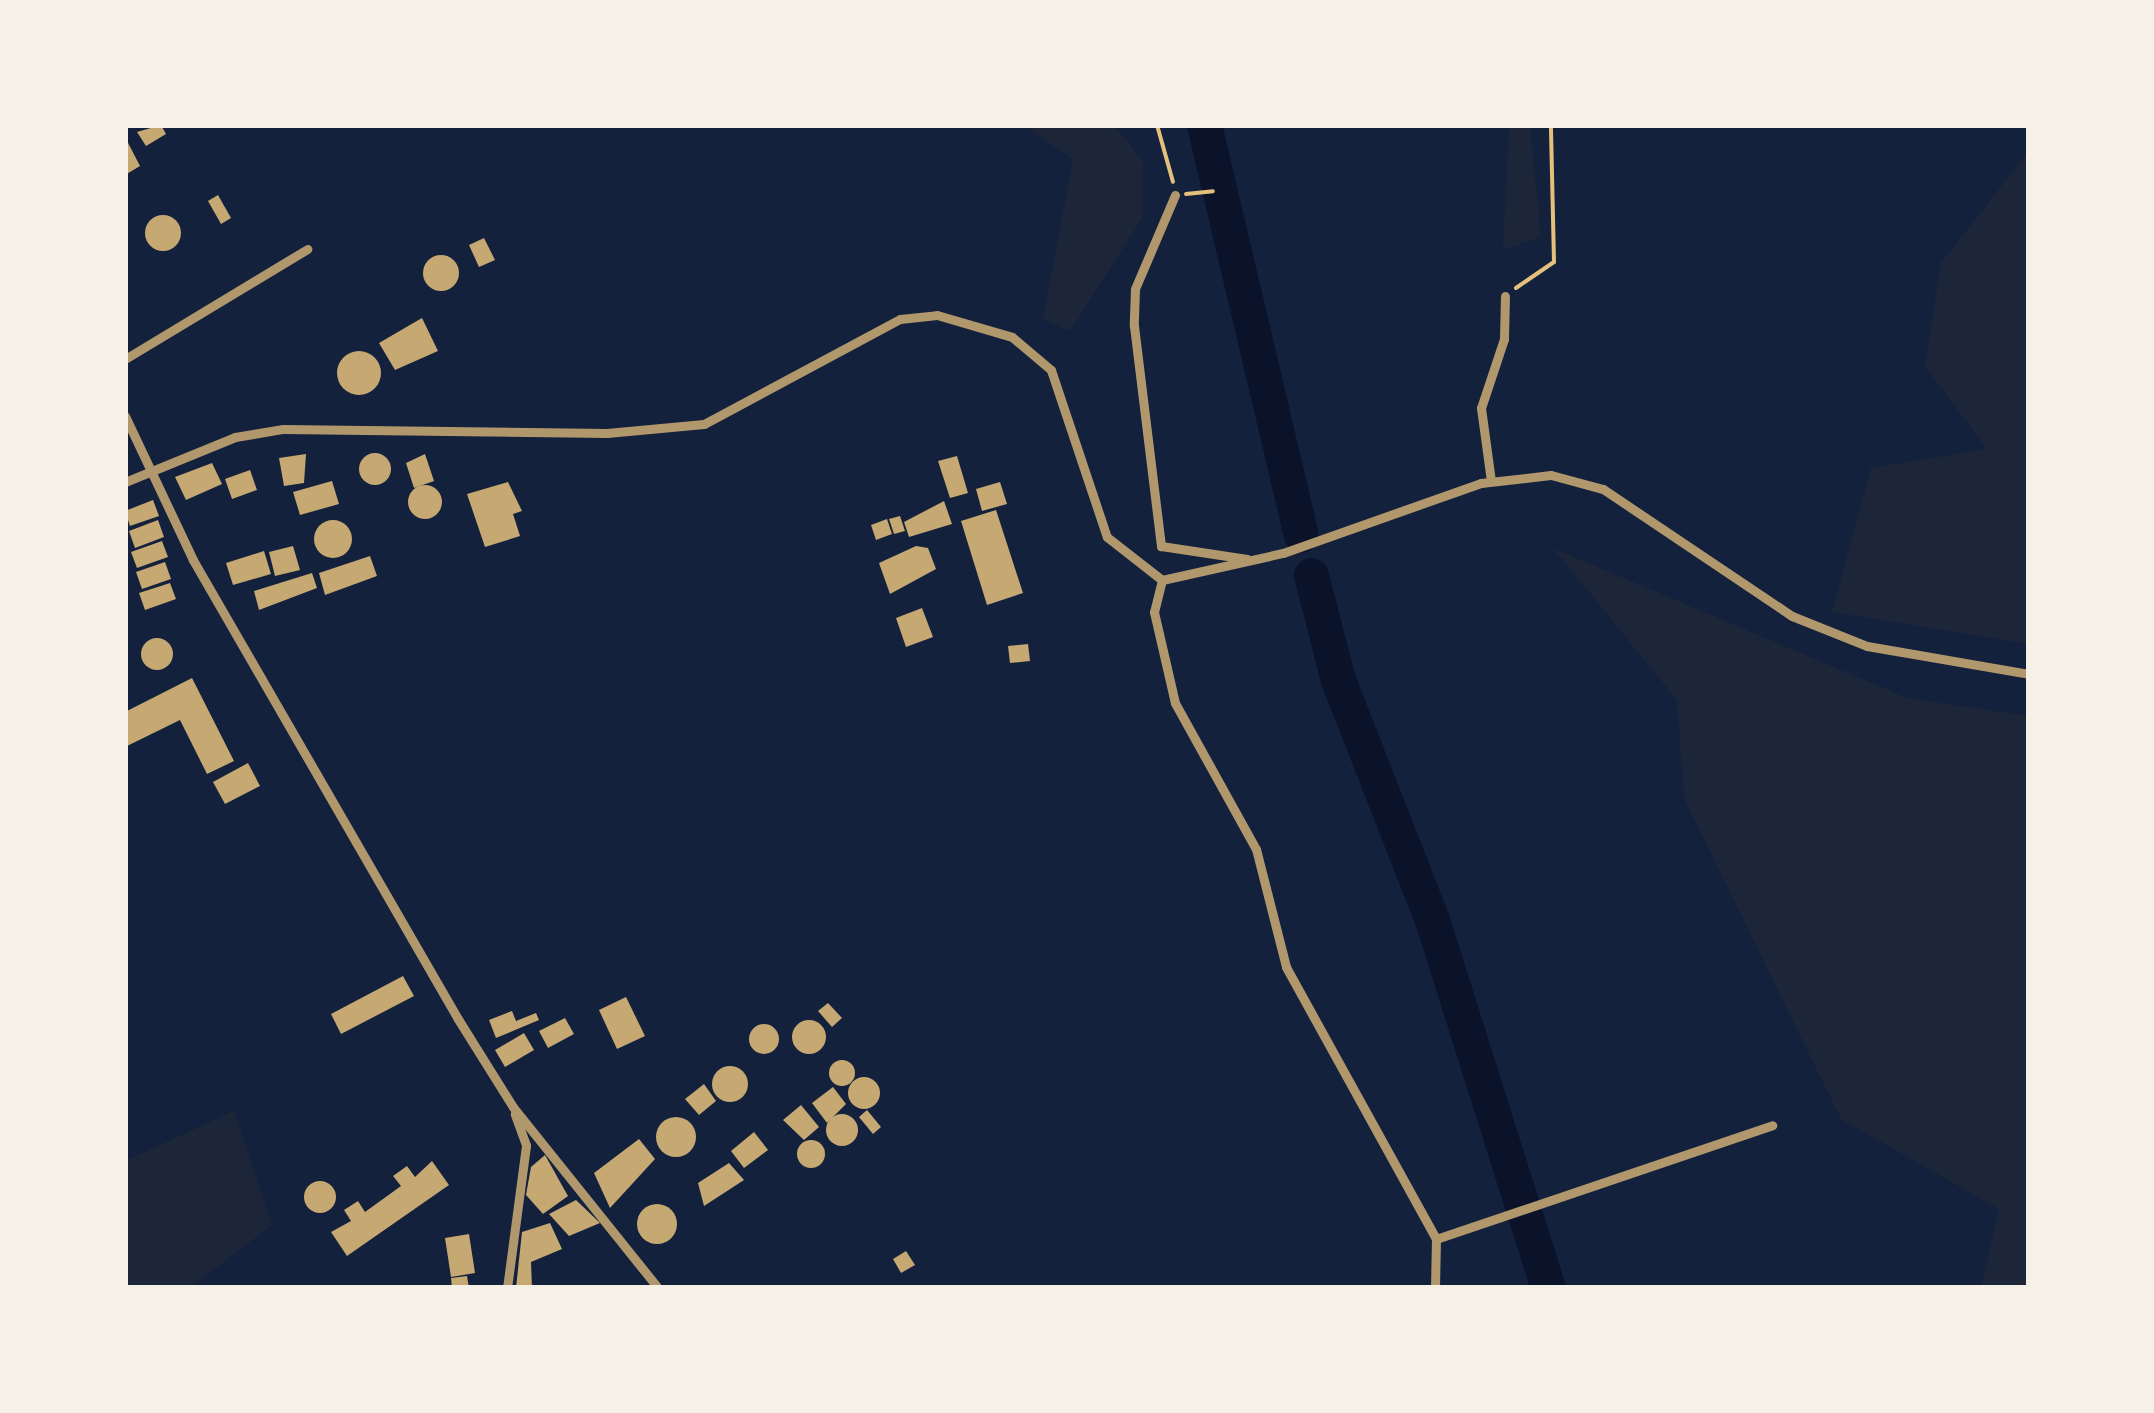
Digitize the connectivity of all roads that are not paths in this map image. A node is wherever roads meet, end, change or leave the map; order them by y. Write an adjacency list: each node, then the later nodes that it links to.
1 (1175, 195): 9 (street)
2 (307, 249): 4 (street)
3 (1504, 296): 7 (street)
4 (125, 359)
5 (125, 416): 6 (street)
6 (154, 469): 8 (street); 10 (street); 12 (street)
7 (1491, 481): 9 (street); 11 (street)
8 (125, 482)
9 (1250, 559): 10 (street)
10 (1162, 580): 14 (street)
11 (2029, 674)
12 (513, 1107): 15 (street); 16 (street)
13 (1772, 1126): 14 (street)
14 (1436, 1239): 17 (street)
15 (507, 1288)
16 (658, 1288)
17 (1436, 1288)

